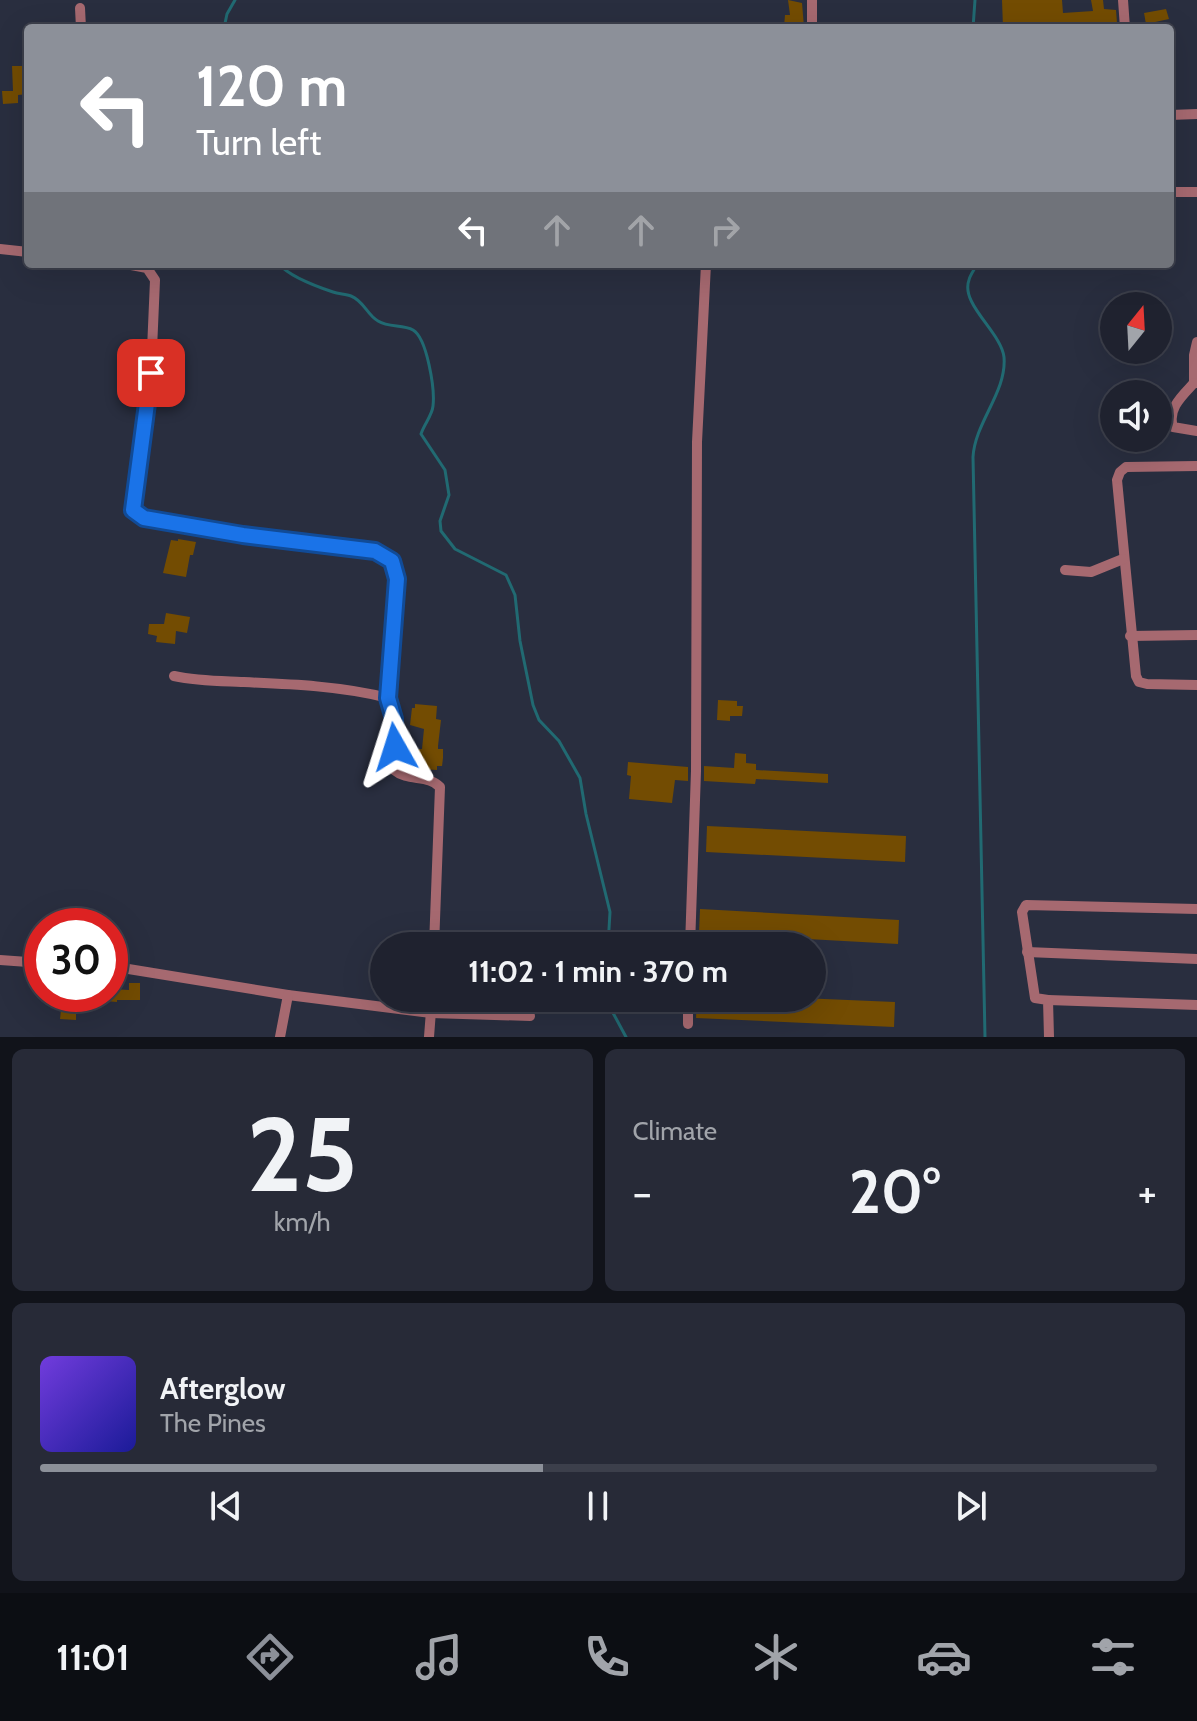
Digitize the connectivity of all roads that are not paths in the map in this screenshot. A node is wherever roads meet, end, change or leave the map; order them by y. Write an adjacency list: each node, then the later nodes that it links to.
1 (812, 0): 5 (street)
2 (1123, 0): 6 (street)
3 (80, 8): 4 (street)
4 (81, 24)
5 (812, 24)
6 (1125, 24)
7 (1197, 114): 8 (street)
8 (1174, 115)
9 (1174, 192): 10 (street)
10 (1197, 192)
11 (0, 249): 12 (street)
12 (24, 252)
13 (147, 268): 25 (street)
14 (706, 268): 28 (street)
15 (1197, 342): 16 (street)
16 (1196, 383): 17 (street)
17 (1197, 431)
18 (1197, 466): 19 (street)
19 (1123, 559): 20 (street); 22 (street)
20 (1065, 570)
21 (1197, 635): 22 (street)
22 (1130, 636): 24 (street)
23 (174, 676): 25 (street)
24 (1197, 685)
25 (388, 698): 27 (street)
26 (1197, 909): 29 (street)
27 (435, 932)
28 (690, 932)
29 (1027, 952): 30 (street); 35 (street)
30 (1197, 959)
31 (0, 960): 32 (street)
32 (24, 962)
33 (128, 969): 34 (street)
34 (288, 995): 38 (street); 41 (street)
35 (1048, 1000): 36 (street); 43 (street)
36 (1197, 1005)
37 (688, 1012): 40 (street)
38 (431, 1013): 39 (street); 42 (street)
39 (530, 1016)
40 (688, 1024)
41 (280, 1037)
42 (429, 1037)
43 (1049, 1037)

